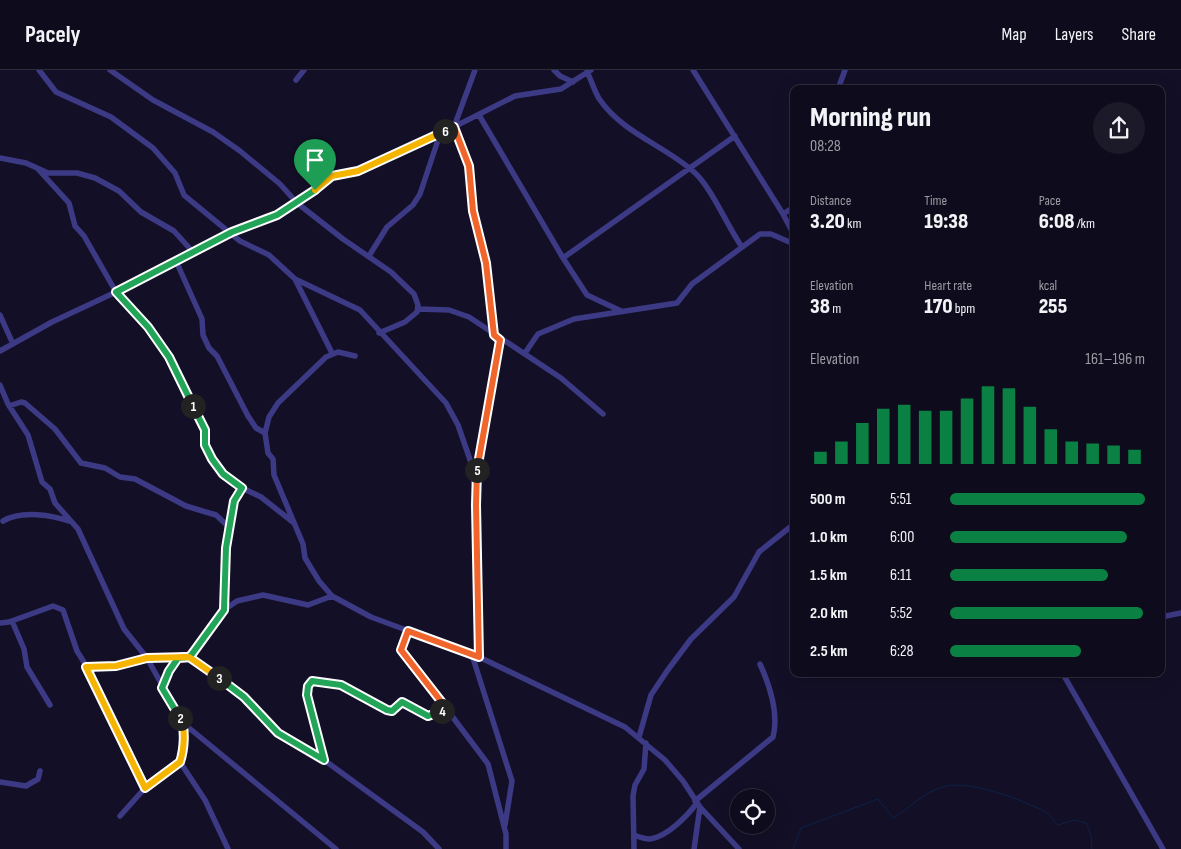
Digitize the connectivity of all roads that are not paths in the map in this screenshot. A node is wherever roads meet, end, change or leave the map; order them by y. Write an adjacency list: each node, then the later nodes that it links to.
1 (39, 70): 23 (street)
2 (110, 70): 19 (street)
3 (304, 70): 9 (street)
4 (474, 70): 13 (street)
5 (554, 70): 10 (street)
6 (693, 70): 15 (street)
7 (845, 70): 11 (street)
8 (588, 71): 10 (street); 17 (street)
9 (296, 80)
10 (573, 82): 12 (street)
11 (839, 85)
12 (479, 115): 13 (street); 28 (street)
13 (454, 127): 14 (street); 36 (street)
14 (440, 134): 19 (street); 27 (street)
15 (735, 136): 17 (street); 21 (street)
16 (0, 158): 18 (street)
17 (690, 169): 25 (street); 28 (street)
18 (38, 170): 26 (street); 31 (street)
19 (297, 203): 23 (street); 27 (street)
20 (790, 210): 21 (street)
21 (783, 214): 22 (street)
22 (790, 227)
23 (232, 232): 26 (street); 30 (street)
24 (790, 243): 25 (street)
25 (742, 247): 33 (street)
26 (192, 251): 29 (street)
27 (369, 256): 32 (street)
28 (563, 258): 33 (street)
29 (176, 261): 31 (street); 46 (street)
30 (295, 279): 35 (street); 40 (street)
31 (116, 292): 38 (street); 48 (street)
32 (418, 309): 35 (street); 36 (street)
33 (621, 311): 41 (street)
34 (0, 315): 38 (street)
35 (379, 333): 47 (street)
36 (494, 335): 37 (street)
37 (500, 340): 41 (street); 47 (street)
38 (13, 344): 39 (street)
39 (0, 351)
40 (332, 353): 42 (street); 46 (street)
41 (525, 353): 45 (street)
42 (355, 356)
43 (0, 385): 44 (street)
44 (9, 406): 50 (street); 53 (street)
45 (603, 414)
46 (264, 433): 51 (street)
47 (476, 477): 63 (street)
48 (242, 488): 51 (street); 53 (street)
49 (3, 521): 50 (street)
50 (72, 523): 64 (street)
51 (294, 523): 54 (street)
52 (790, 527): 73 (street)
53 (230, 528): 55 (street)
54 (332, 596): 55 (street); 60 (street)
55 (224, 610): 62 (street)
56 (1181, 613): 57 (street)
57 (1165, 616)
58 (12, 621): 59 (street); 67 (street); 70 (street)
59 (0, 623)
60 (408, 631): 61 (street); 71 (street)
61 (472, 655): 63 (street); 82 (street)
62 (189, 657): 65 (street); 75 (street)
63 (479, 657): 73 (street)
64 (147, 658): 65 (street); 67 (street); 69 (street)
65 (178, 658): 69 (street)
66 (760, 664): 80 (street)
67 (86, 667): 79 (street)
68 (1065, 677): 91 (street)
69 (162, 688): 72 (street)
70 (50, 705)
71 (447, 709): 75 (street); 82 (street)
72 (183, 724): 76 (street); 85 (street)
73 (639, 737): 74 (street)
74 (646, 743): 80 (street); 83 (street)
75 (324, 760): 86 (street)
76 (180, 762): 79 (street); 84 (street)
77 (40, 772): 78 (street)
78 (0, 782)
79 (145, 788): 81 (street)
80 (697, 804): 83 (street); 89 (street); 90 (street)
81 (120, 816)
82 (505, 827): 87 (street)
83 (634, 835): 88 (street)
84 (228, 849)
85 (336, 849)
86 (439, 849)
87 (506, 849)
88 (634, 849)
89 (694, 849)
90 (739, 849)
91 (1163, 849)

